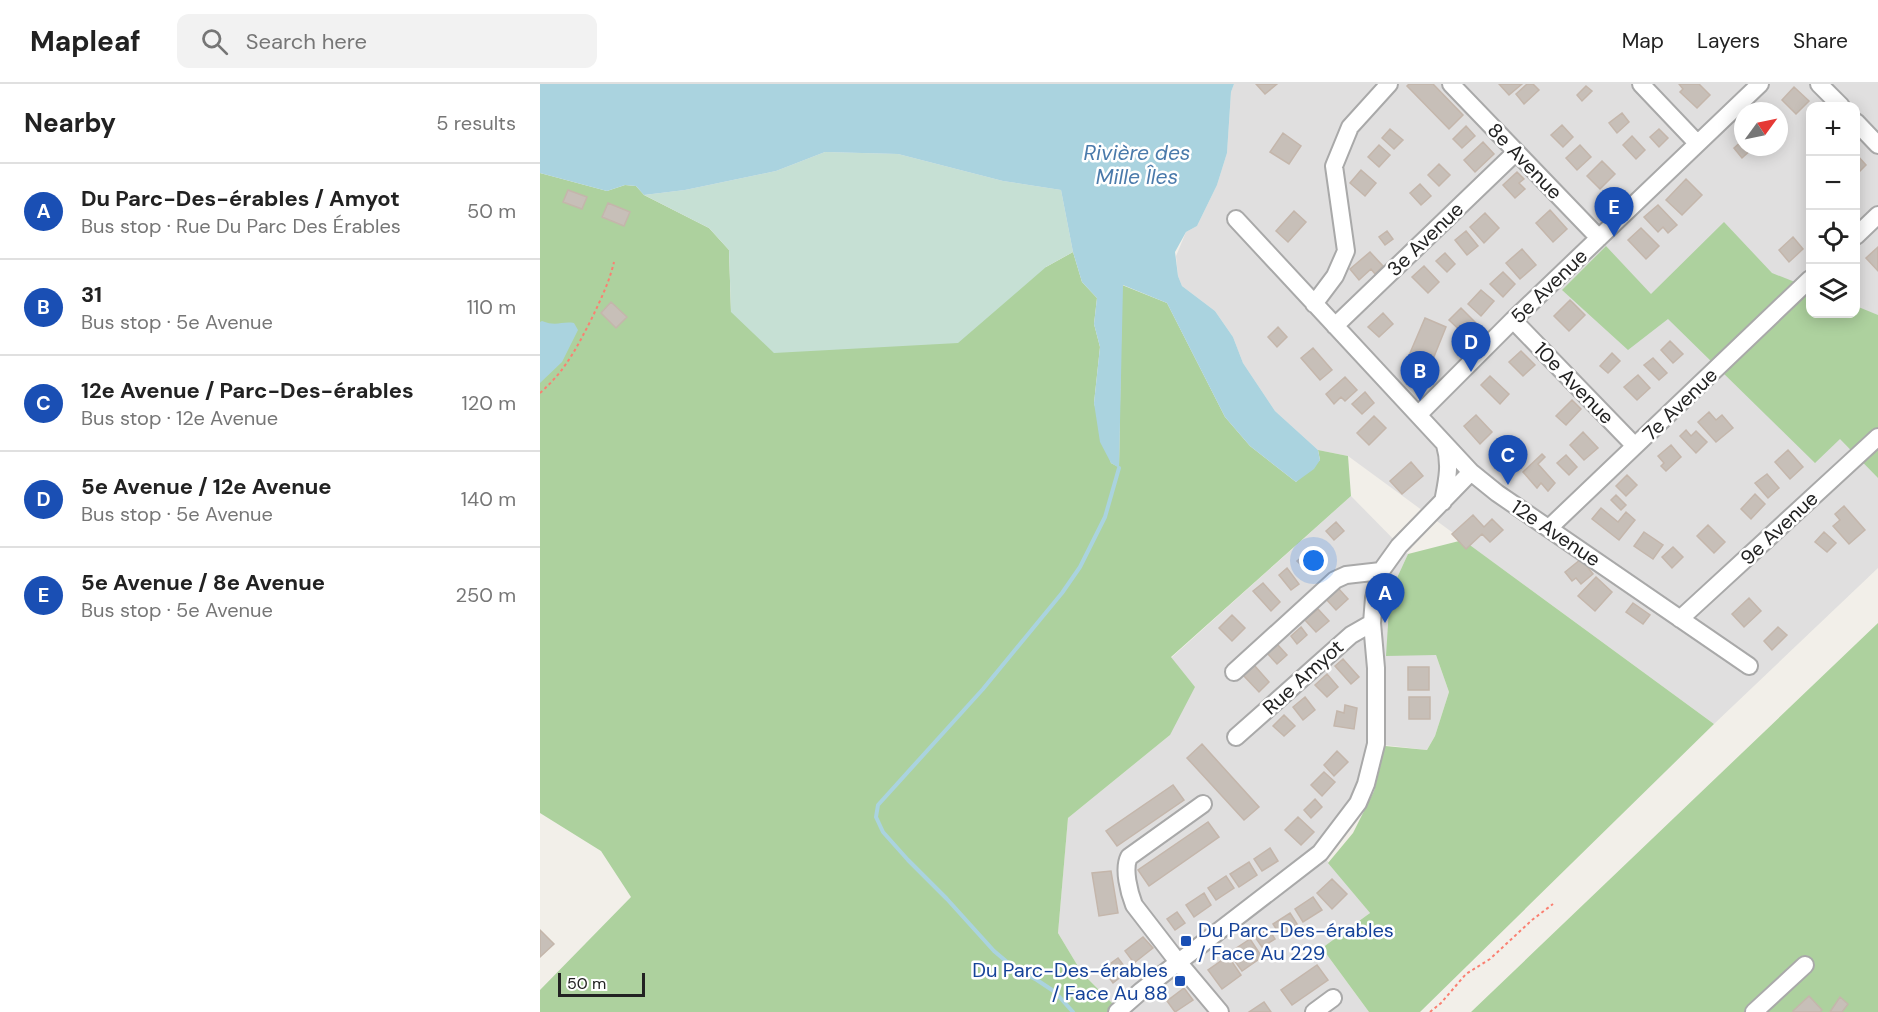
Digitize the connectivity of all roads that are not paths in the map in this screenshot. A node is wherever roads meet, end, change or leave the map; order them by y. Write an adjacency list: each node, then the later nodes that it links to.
1 (1389, 84): 16 (street)
2 (1451, 84): 10 (street, 8e Avenue)
3 (1641, 84): 8 (street)
4 (1760, 84): 8 (street, 5e Avenue)
5 (1819, 84): 6 (street)
6 (1837, 102)
7 (1860, 126): 9 (street)
8 (1697, 143): 14 (street, 5e Avenue)
9 (1878, 145)
10 (1516, 152): 14 (street, 8e Avenue); 18 (street, 3e Avenue)
11 (1878, 214): 13 (street)
12 (1236, 219): 16 (street, 12e Avenue)
13 (1860, 232)
14 (1599, 238): 17 (street, 5e Avenue)
15 (1806, 283): 22 (street, 7e Avenue)
16 (1314, 304): 18 (street, 12e Avenue)
17 (1513, 320): 19 (street, 5e Avenue); 22 (street, 10e Avenue)
18 (1335, 326): 19 (street, 12e Avenue)
19 (1418, 415): 21 (street, 12e Avenue)
20 (1878, 437): 28 (street, 9e Avenue)
21 (1444, 443): 23 (street, 12e Avenue); 25 (street)
22 (1635, 446): 26 (street, 7e Avenue)
23 (1472, 472): 24 (street, 12e Avenue); 25 (street)
24 (1497, 493): 25 (street); 26 (street, 12e Avenue)
25 (1443, 502): 27 (street)
26 (1549, 528): 28 (street, 12e Avenue)
27 (1381, 571): 29 (street); 31 (street)
28 (1680, 619): 30 (street, 12e Avenue)
29 (1372, 622): 32 (street, Rue Amyot); 34 (street)
30 (1749, 666)
31 (1234, 672)
32 (1236, 737)
33 (1203, 804): 34 (street)
34 (1178, 963): 37 (street); 38 (street)
35 (1805, 965): 40 (street)
36 (1333, 998): 39 (street)
37 (1117, 1012)
38 (1220, 1012)
39 (1314, 1012)
40 (1754, 1012)

